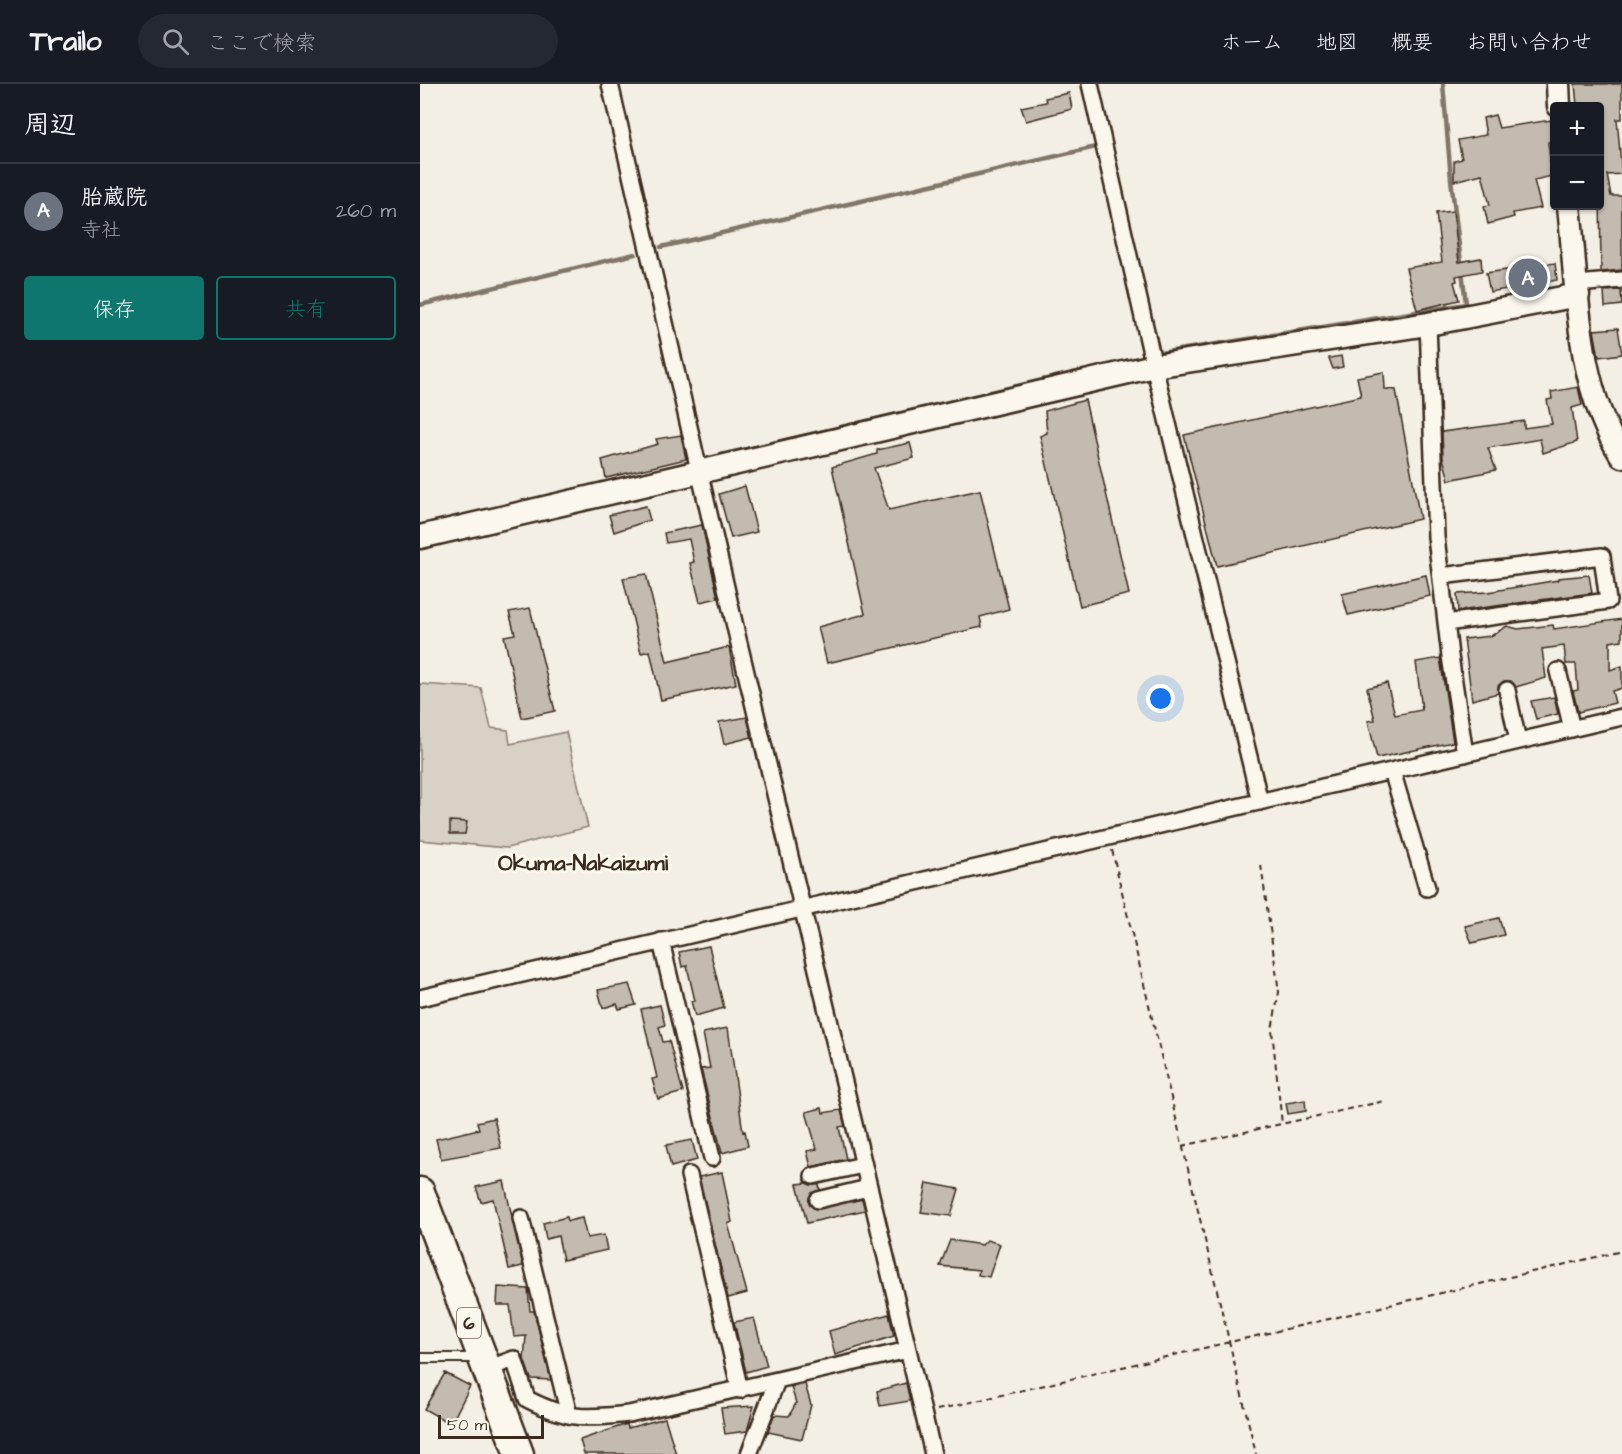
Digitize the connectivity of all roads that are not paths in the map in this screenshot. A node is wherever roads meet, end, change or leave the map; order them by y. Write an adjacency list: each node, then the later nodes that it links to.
1 (610, 84): 11 (street)
2 (1090, 84): 9 (street)
3 (1558, 84): 4 (street)
4 (1560, 102)
5 (1569, 210): 7 (street)
6 (1622, 280): 7 (street)
7 (1577, 289): 8 (street); 10 (street)
8 (1428, 324): 9 (street); 13 (street)
9 (1154, 366): 11 (street); 22 (street)
10 (1622, 456)
11 (700, 471): 12 (street); 24 (street)
12 (420, 537)
13 (1441, 576): 14 (street); 14 (street)
14 (1446, 623): 20 (street)
15 (1558, 671): 18 (street)
16 (1507, 690): 19 (street)
17 (1622, 717): 18 (street)
18 (1572, 729): 19 (street)
19 (1518, 741): 20 (street)
20 (1465, 754): 21 (street)
21 (1392, 771): 22 (street); 23 (street)
22 (1260, 802): 24 (street)
23 (1427, 888)
24 (802, 910): 25 (street); 28 (street)
25 (661, 941): 26 (street); 27 (street)
26 (420, 998)
27 (712, 1158)
28 (863, 1165): 30 (street); 31 (street)
29 (689, 1175): 39 (street)
30 (813, 1176)
31 (868, 1188): 33 (street); 35 (street)
32 (420, 1192): 37 (highway, 6)
33 (818, 1200)
34 (521, 1218): 40 (street)
35 (908, 1350): 38 (street); 43 (street)
36 (420, 1358): 37 (lane)
37 (485, 1363): 40 (street); 41 (highway, 6)
38 (776, 1383): 39 (street); 42 (street)
39 (740, 1390): 40 (street)
40 (569, 1415)
41 (519, 1454)
42 (749, 1454)
43 (933, 1454)

